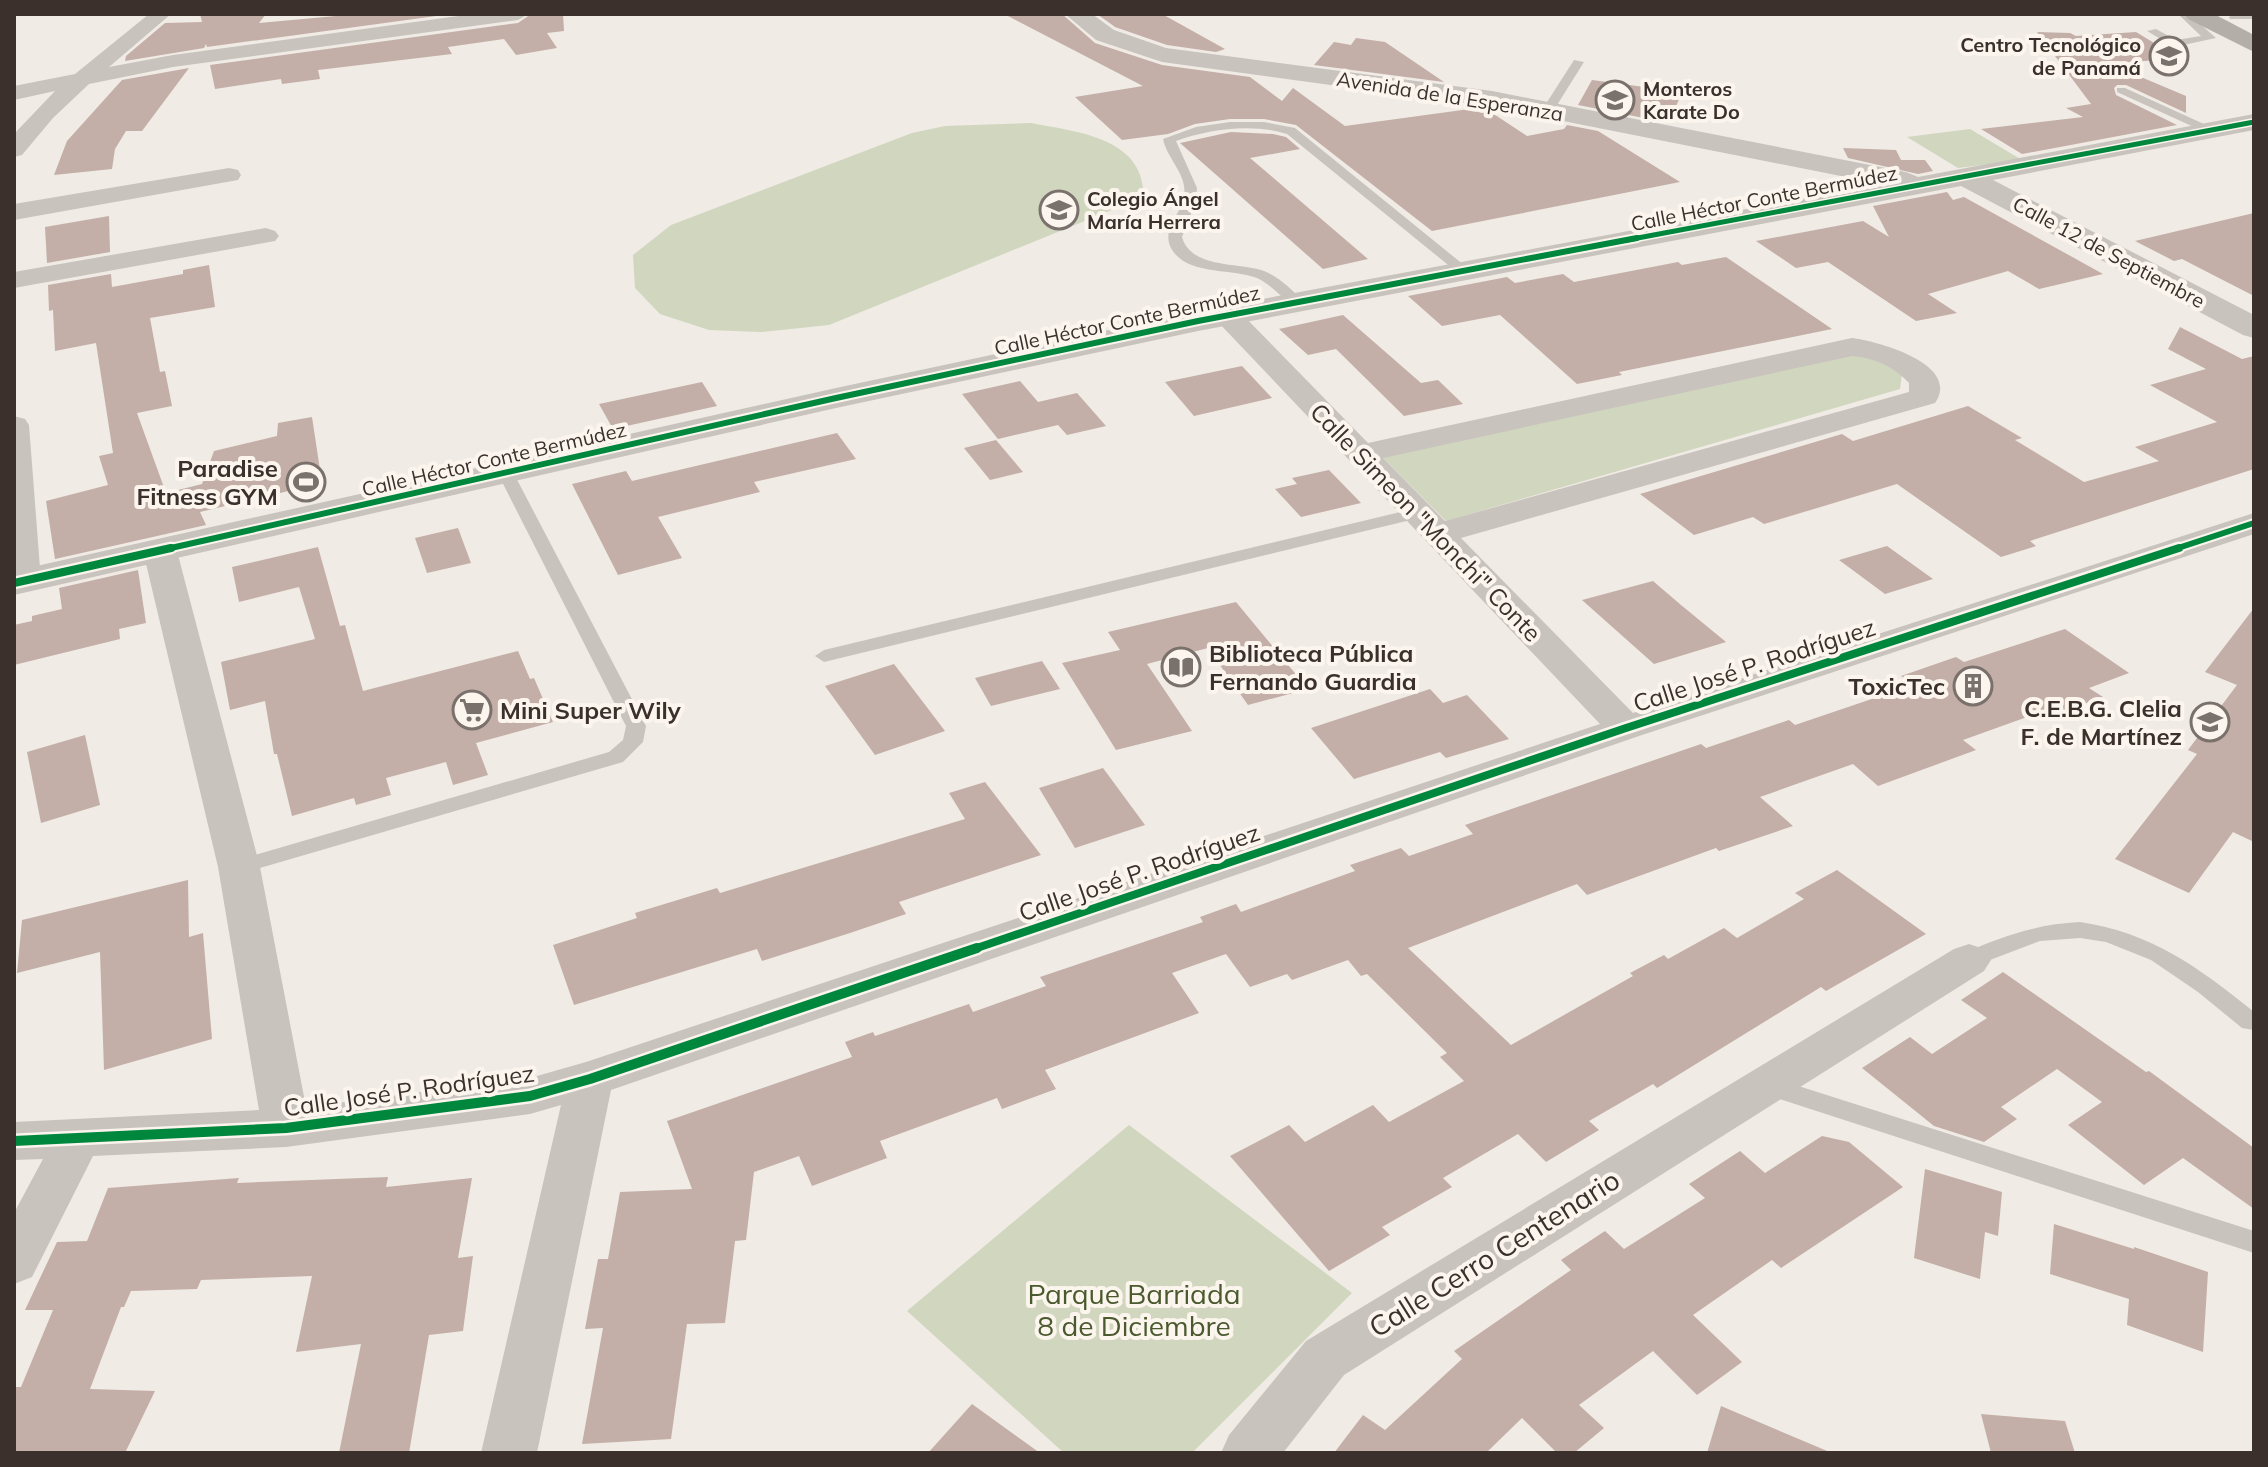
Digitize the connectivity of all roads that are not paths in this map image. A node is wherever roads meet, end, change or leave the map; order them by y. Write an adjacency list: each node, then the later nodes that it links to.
1 (161, 14): 9 (street)
2 (518, 14): 9 (street)
3 (1077, 14): 12 (street, Avenida de la Esperanza)
4 (2183, 14): 6 (lane)
5 (2196, 14): 7 (highway)
6 (2152, 31)
7 (2254, 45)
8 (1578, 62): 12 (lane)
9 (86, 77): 11 (street); 15 (street)
10 (2121, 90): 14 (lane)
11 (14, 93)
12 (1548, 110): 18 (street, Avenida de la Esperanza)
13 (2254, 122): 14 (street, Calle Héctor Conte Bermúdez)
14 (2211, 130): 17 (street, Calle Héctor Conte Bermúdez)
15 (14, 150)
16 (229, 175): 19 (street)
17 (1964, 176): 18 (street, Calle Héctor Conte Bermúdez); 25 (street, Calle 12 de Septiembre)
18 (1924, 184): 21 (street, Calle Héctor Conte Bermúdez)
19 (14, 212)
20 (266, 236): 22 (street)
21 (1463, 270): 23 (street, Calle Héctor Conte Bermúdez); 23 (lane)
22 (14, 280)
23 (1296, 302): 24 (street, Calle Héctor Conte Bermúdez)
24 (1227, 315): 27 (street, Calle Simeon "Monchi" Conte); 28 (street, Calle Héctor Conte Bermúdez)
25 (2254, 328)
26 (14, 425): 32 (street)
27 (1360, 454): 29 (street, Calle Simeon "Monchi" Conte); 29 (street)
28 (505, 472): 31 (street, Calle Héctor Conte Bermúdez); 35 (lane)
29 (1427, 523): 33 (lane); 34 (street, Calle Simeon "Monchi" Conte)
30 (2254, 523): 34 (street, Calle José P. Rodríguez)
31 (160, 551): 32 (street, Calle Héctor Conte Bermúdez); 35 (street)
32 (19, 582)
33 (824, 656)
34 (1626, 728): 38 (street, Calle José P. Rodríguez)
35 (239, 867): 40 (street)
36 (1969, 960): 37 (lane); 39 (street, Calle Cerro Centenario)
37 (2250, 1022)
38 (590, 1079): 40 (street, Calle José P. Rodríguez); 45 (street)
39 (1767, 1085): 43 (lane); 46 (street, Calle Cerro Centenario)
40 (286, 1128): 41 (street, Calle José P. Rodríguez)
41 (79, 1136): 42 (street, Calle José P. Rodríguez); 44 (street)
42 (14, 1141)
43 (2254, 1242)
44 (14, 1262)
45 (509, 1453)
46 (1249, 1453)

